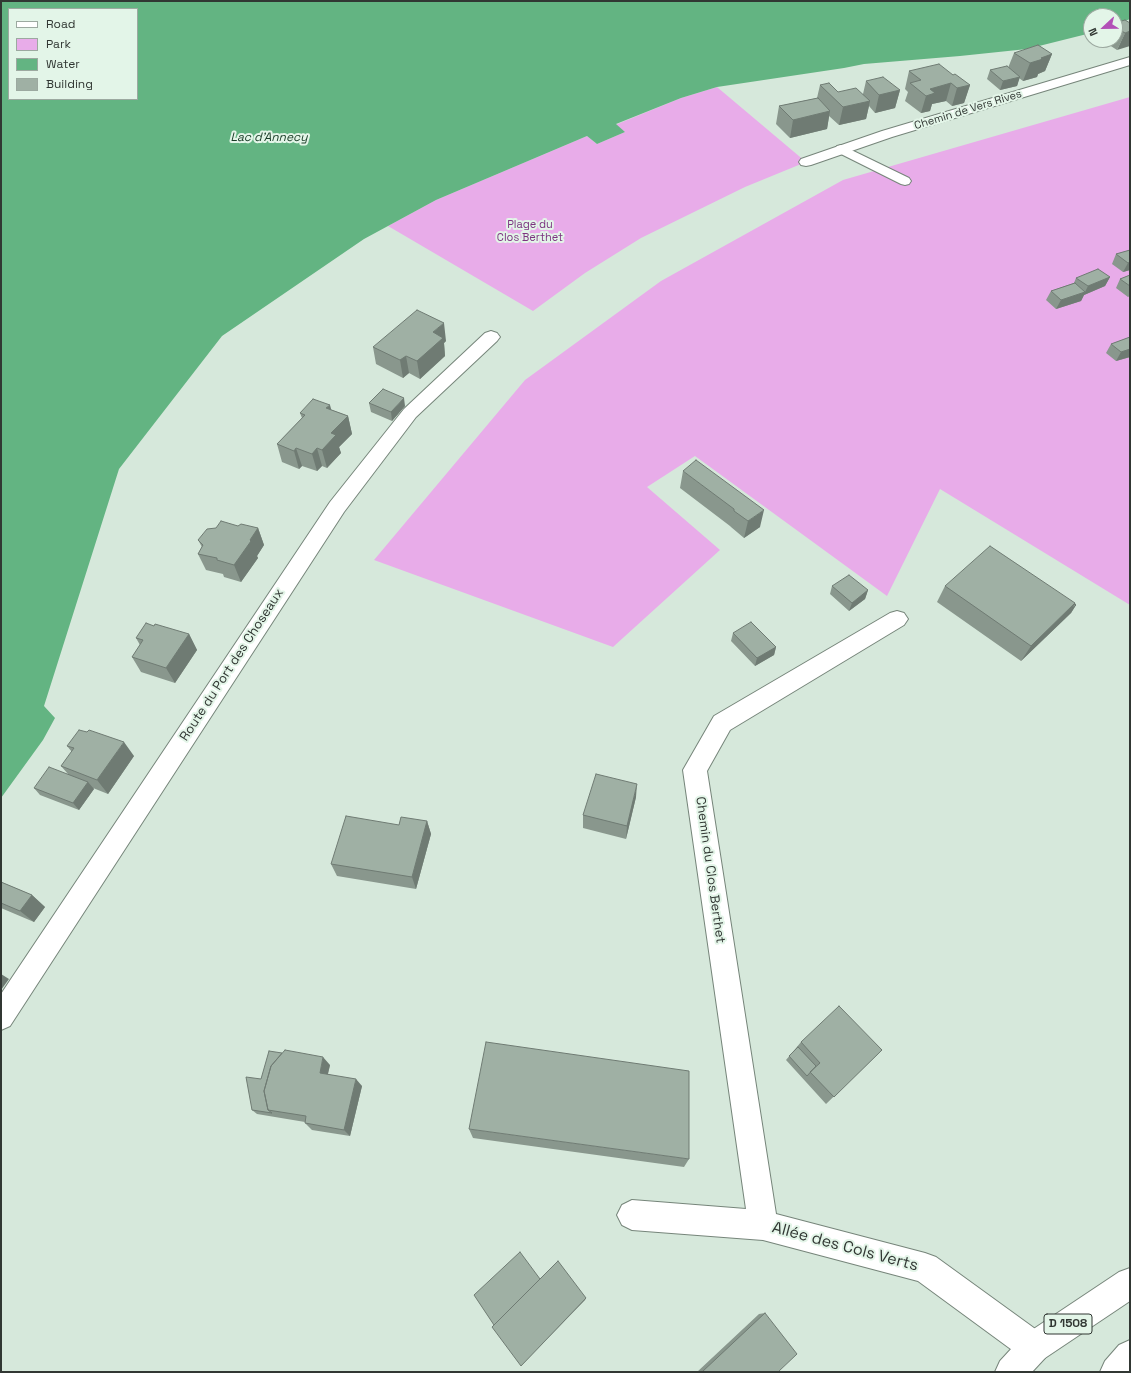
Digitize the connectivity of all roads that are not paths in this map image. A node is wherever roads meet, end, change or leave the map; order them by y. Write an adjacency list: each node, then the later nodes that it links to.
1 (1130, 61): 2 (street, Chemin de Vers Rives)
2 (841, 149): 3 (street, Chemin de Vers Rives); 4 (lane)
3 (806, 162)
4 (905, 181)
5 (491, 337): 7 (street, Route du Port des Choseaux)
6 (897, 619): 9 (street, Chemin du Clos Berthet)
7 (1, 1017)
8 (632, 1215): 9 (street, Allée des Cols Verts)
9 (763, 1225): 11 (street, Allée des Cols Verts)
10 (1130, 1283): 11 (street, D 1508)
11 (1034, 1347): 13 (street, D 1508)
12 (1130, 1356): 14 (street)
13 (1011, 1372)
14 (1116, 1372)

